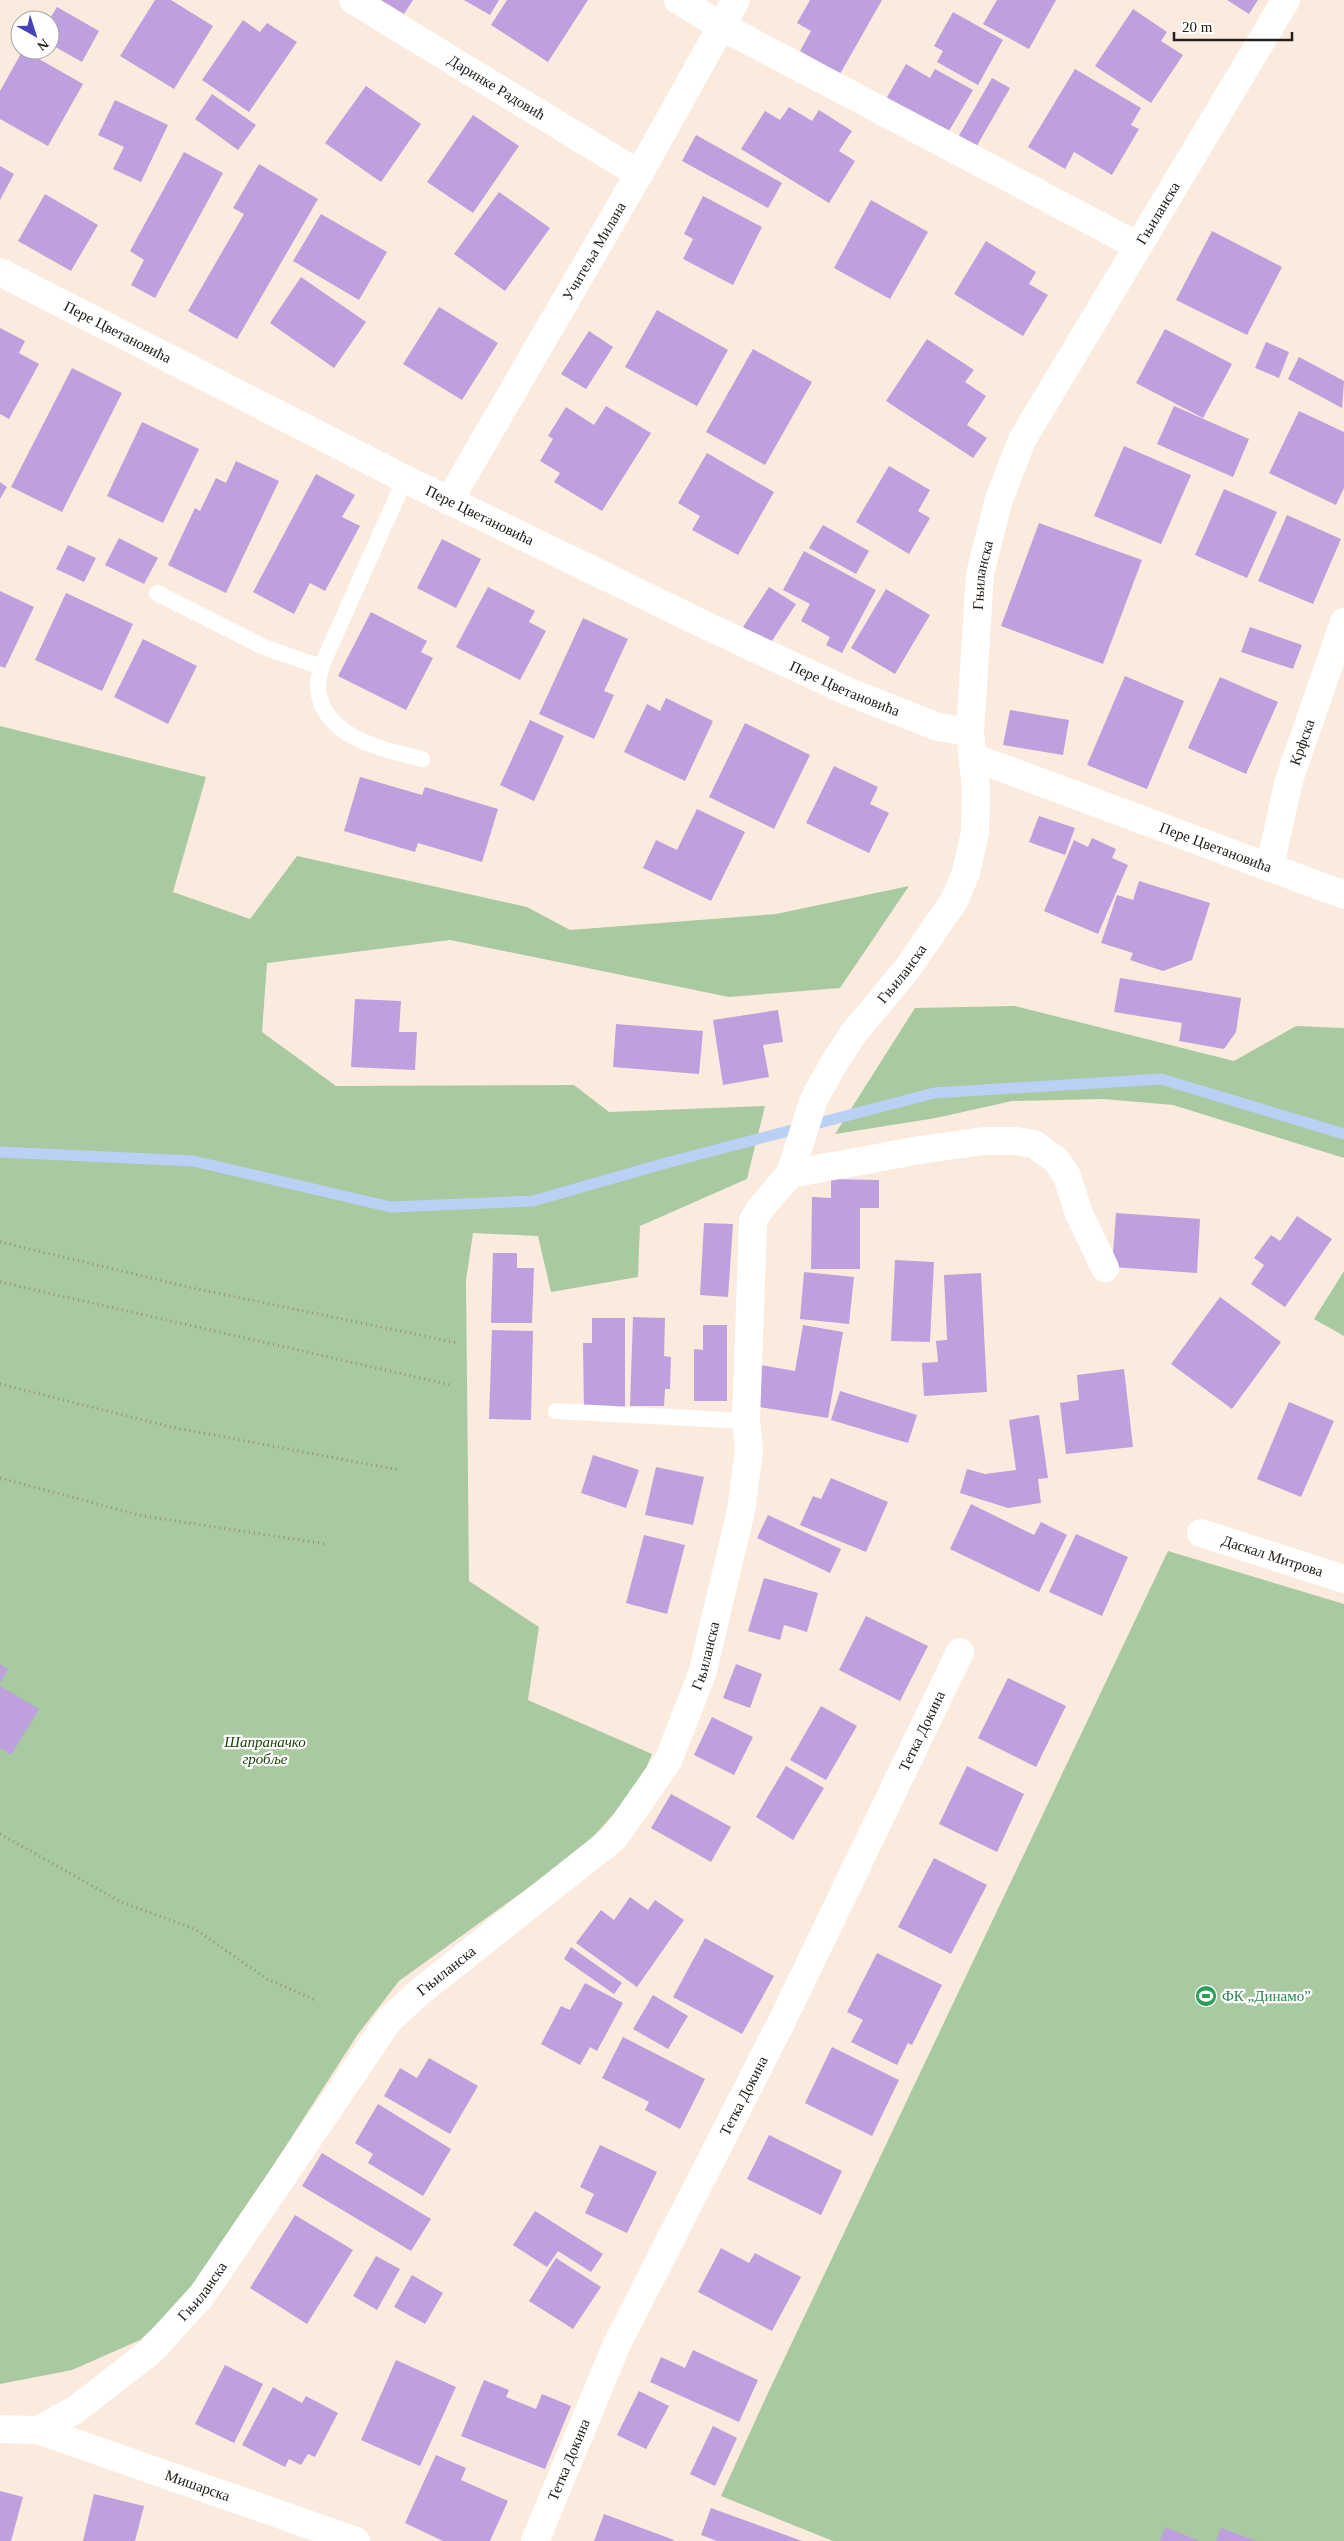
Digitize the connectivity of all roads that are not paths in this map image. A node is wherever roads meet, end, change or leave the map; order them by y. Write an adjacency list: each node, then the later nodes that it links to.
1 (354, 0): 6 (street, Даринке Радовић)
2 (678, 0): 5 (street)
3 (736, 0): 5 (street, Учитеља Милана)
4 (1286, 0): 7 (street, Гњиланска)
5 (721, 26): 6 (street, Учитеља Милана); 7 (street)
6 (639, 174): 10 (street, Учитеља Милана)
7 (1138, 246): 14 (street, Гњиланска)
8 (0, 272): 9 (street, Пере Цветановића)
9 (405, 479): 10 (street, Пере Цветановића); 13 (lane)
10 (449, 501): 14 (street, Пере Цветановића)
11 (157, 593): 13 (lane)
12 (1344, 622): 16 (street, Крфска)
13 (321, 667): 15 (lane)
14 (971, 745): 16 (street, Пере Цветановића); 18 (street, Гњиланска)
15 (422, 759)
16 (1270, 866): 17 (street, Пере Цветановића)
17 (1344, 895)
18 (792, 1169): 19 (street); 21 (street, Гњиланска)
19 (1105, 1268)
20 (556, 1411): 21 (lane)
21 (746, 1421): 26 (street, Гњиланска)
22 (1201, 1532): 23 (street, Даскал Митрова)
23 (1344, 1579)
24 (960, 1652): 28 (street, Тетка Докина)
25 (0, 2429): 26 (street, Гњиланска)
26 (38, 2430): 27 (street, Мишарска)
27 (356, 2541)
28 (535, 2541)

